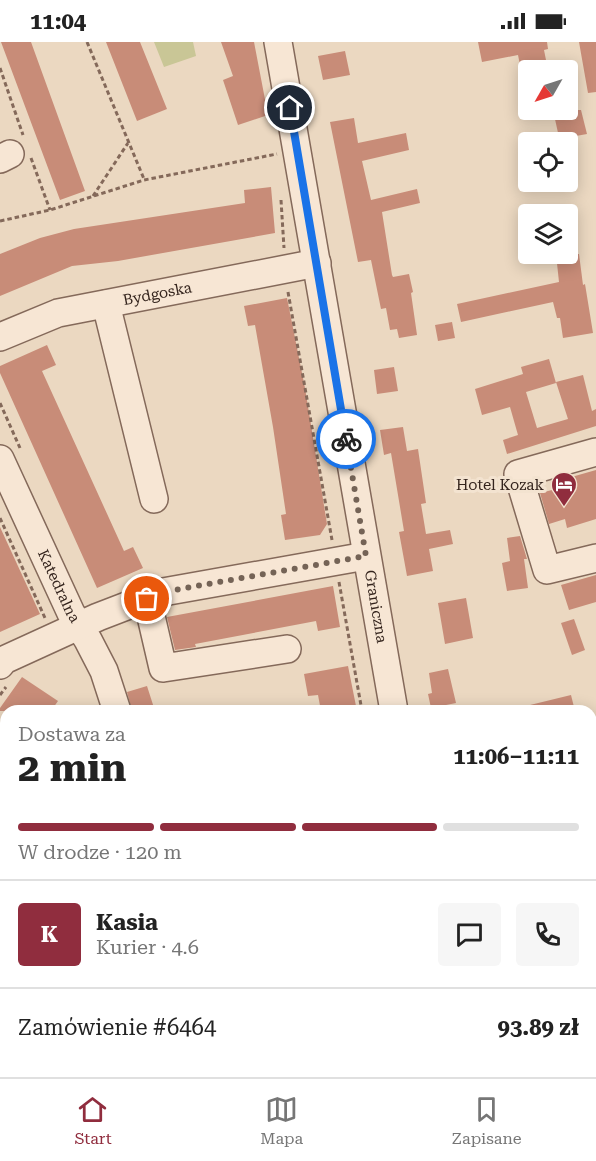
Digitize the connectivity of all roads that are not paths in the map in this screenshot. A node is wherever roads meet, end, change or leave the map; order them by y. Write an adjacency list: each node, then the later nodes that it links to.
1 (278, 42): 2 (street, Graniczna)
2 (317, 263): 3 (street, Bydgoska); 8 (street, Graniczna)
3 (106, 304): 4 (street, Bydgoska); 7 (street)
4 (0, 337)
5 (596, 452): 9 (street)
6 (11, 456): 11 (street, Katedralna)
7 (154, 499)
8 (366, 556): 10 (street); 15 (street, Graniczna)
9 (596, 558)
10 (147, 599): 11 (street); 12 (street)
11 (78, 626): 13 (street); 14 (street, Katedralna)
12 (287, 649)
13 (1, 660)
14 (115, 705)
15 (393, 705)

